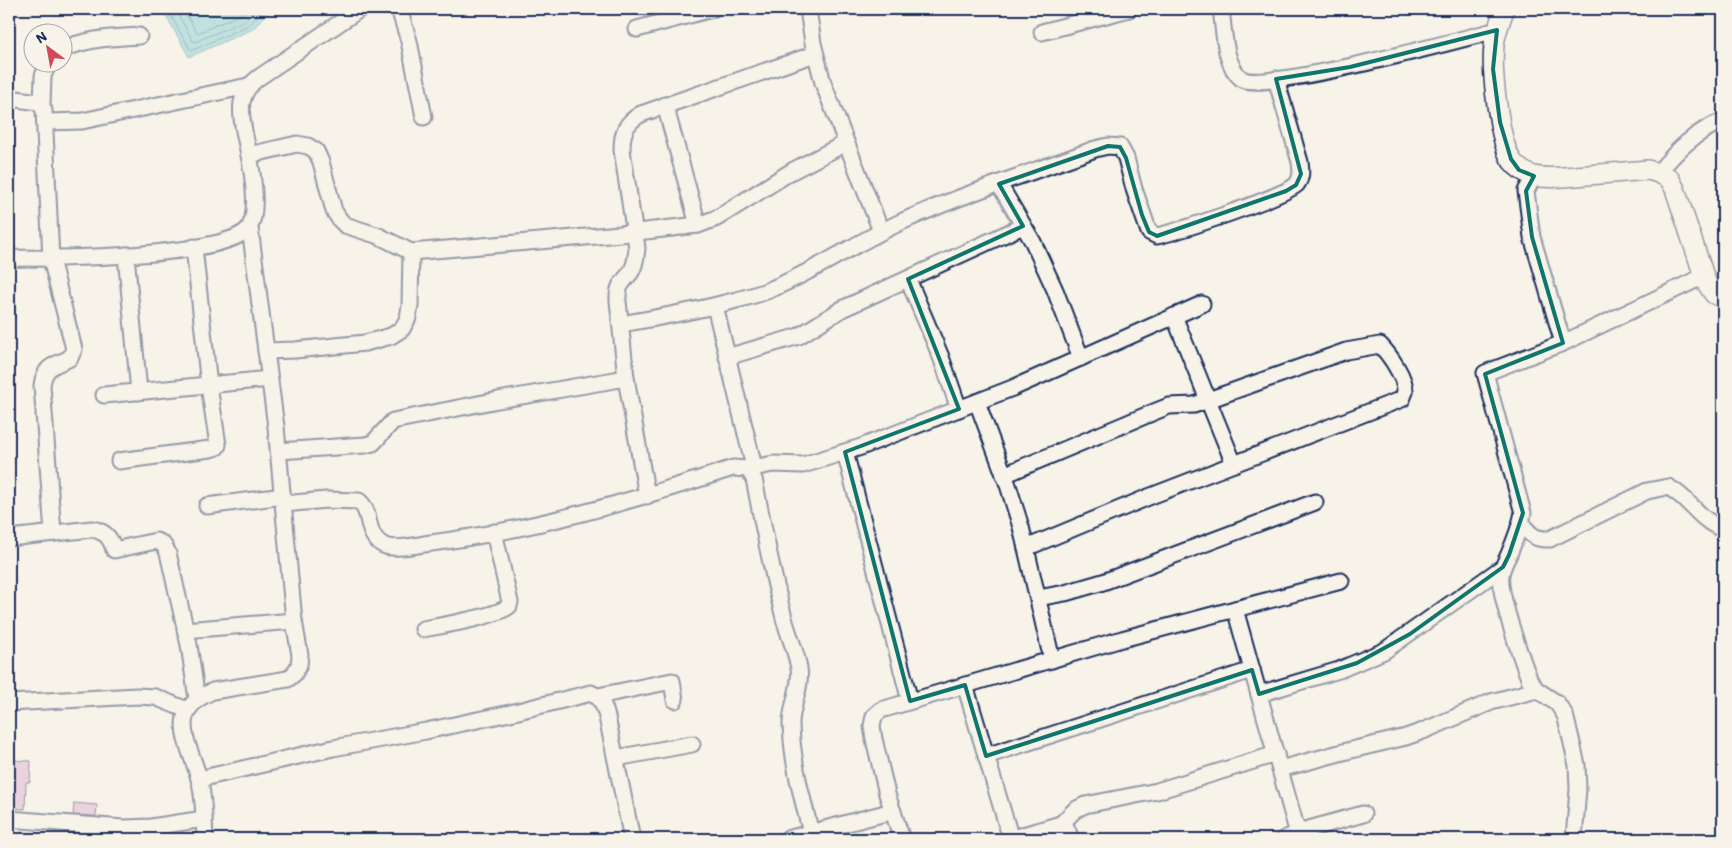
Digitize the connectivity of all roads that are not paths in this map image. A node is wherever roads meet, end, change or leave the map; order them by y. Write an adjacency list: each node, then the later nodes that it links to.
1 (360, 9): 16 (street)
2 (399, 9): 20 (street)
3 (712, 9): 8 (street)
4 (808, 9): 13 (street)
5 (1129, 9): 10 (street)
6 (1221, 9): 15 (street)
7 (1504, 9): 9 (street)
8 (637, 29)
9 (1497, 30): 15 (street); 26 (street)
10 (1042, 32)
11 (139, 36): 12 (street)
12 (72, 46)
13 (815, 54): 19 (street); 23 (street)
14 (45, 72): 18 (street)
15 (1276, 79): 27 (street)
16 (248, 86): 22 (street); 24 (street)
17 (9, 98): 18 (street)
18 (42, 105): 22 (street)
19 (665, 105): 28 (street); 32 (street)
20 (424, 117)
21 (1723, 121): 25 (street)
22 (45, 122): 37 (street)
23 (846, 142): 28 (street); 31 (street)
24 (249, 155): 30 (street); 34 (street)
25 (1658, 173): 26 (street); 38 (street)
26 (1534, 176): 45 (street)
27 (999, 184): 29 (street); 31 (street)
28 (698, 225): 32 (street)
29 (1023, 226): 39 (street); 48 (street)
30 (250, 228): 33 (street); 46 (street)
31 (880, 231): 42 (street)
32 (635, 232): 34 (street); 44 (street)
33 (194, 247): 35 (street); 51 (street)
34 (411, 252): 46 (street)
35 (126, 255): 37 (street); 52 (street)
36 (9, 258): 37 (street)
37 (51, 258): 70 (street)
38 (1704, 276): 40 (street); 45 (street)
39 (908, 279): 47 (street); 56 (street)
40 (1723, 298)
41 (1202, 304): 43 (street)
42 (715, 306): 44 (street); 47 (street)
43 (1174, 316): 48 (street); 54 (street)
44 (621, 324): 49 (street)
45 (1563, 343): 67 (street)
46 (266, 351): 50 (street)
47 (727, 357): 61 (street)
48 (1081, 358): 55 (street)
49 (626, 378): 57 (street); 63 (street)
50 (270, 379): 51 (street); 57 (street)
51 (209, 386): 52 (street); 59 (street)
52 (139, 392): 53 (street)
53 (104, 395)
54 (1208, 400): 60 (street); 60 (street); 62 (street)
55 (977, 402): 56 (street); 62 (street)
56 (959, 409): 58 (street)
57 (279, 452): 64 (street)
58 (845, 452): 61 (street); 87 (street)
59 (119, 461)
60 (1234, 464): 72 (street)
61 (751, 468): 63 (street); 101 (street)
62 (1004, 474): 72 (street)
63 (646, 496): 69 (street)
64 (283, 500): 66 (street); 69 (street); 77 (street)
65 (1315, 502): 75 (street)
66 (207, 506)
67 (1521, 523): 68 (street); 73 (street)
68 (1723, 529)
69 (494, 532): 78 (street)
70 (53, 533): 71 (street); 79 (street)
71 (9, 538)
72 (1026, 548): 75 (street)
73 (1503, 567): 83 (street); 84 (street)
74 (1341, 581): 76 (street)
75 (1038, 598): 80 (street)
76 (1235, 609): 80 (street); 81 (street)
77 (294, 620): 79 (street); 89 (street)
78 (423, 629)
79 (186, 630): 89 (street)
80 (1052, 660): 82 (street)
81 (1252, 670): 84 (street); 92 (street)
82 (965, 685): 87 (street); 92 (street)
83 (1537, 690): 94 (street); 109 (street)
84 (1259, 694): 91 (street)
85 (598, 696): 86 (street); 93 (street); 95 (street)
86 (675, 700)
87 (910, 701): 96 (street)
88 (9, 703): 89 (street)
89 (192, 705): 95 (street)
90 (692, 744): 93 (street)
91 (1276, 754): 94 (street); 100 (street)
92 (986, 756): 107 (street)
93 (616, 758): 104 (street)
94 (1280, 769): 102 (street)
95 (199, 779): 99 (street)
96 (893, 811): 101 (street); 106 (street)
97 (1362, 814): 102 (street)
98 (9, 819): 99 (street)
99 (204, 819): 103 (street)
100 (1061, 824): 107 (street); 108 (street)
101 (810, 833): 105 (street)
102 (1291, 836)
103 (205, 839)
104 (632, 839)
105 (787, 839)
106 (902, 839)
107 (1010, 839)
108 (1072, 839)
109 (1574, 839)

